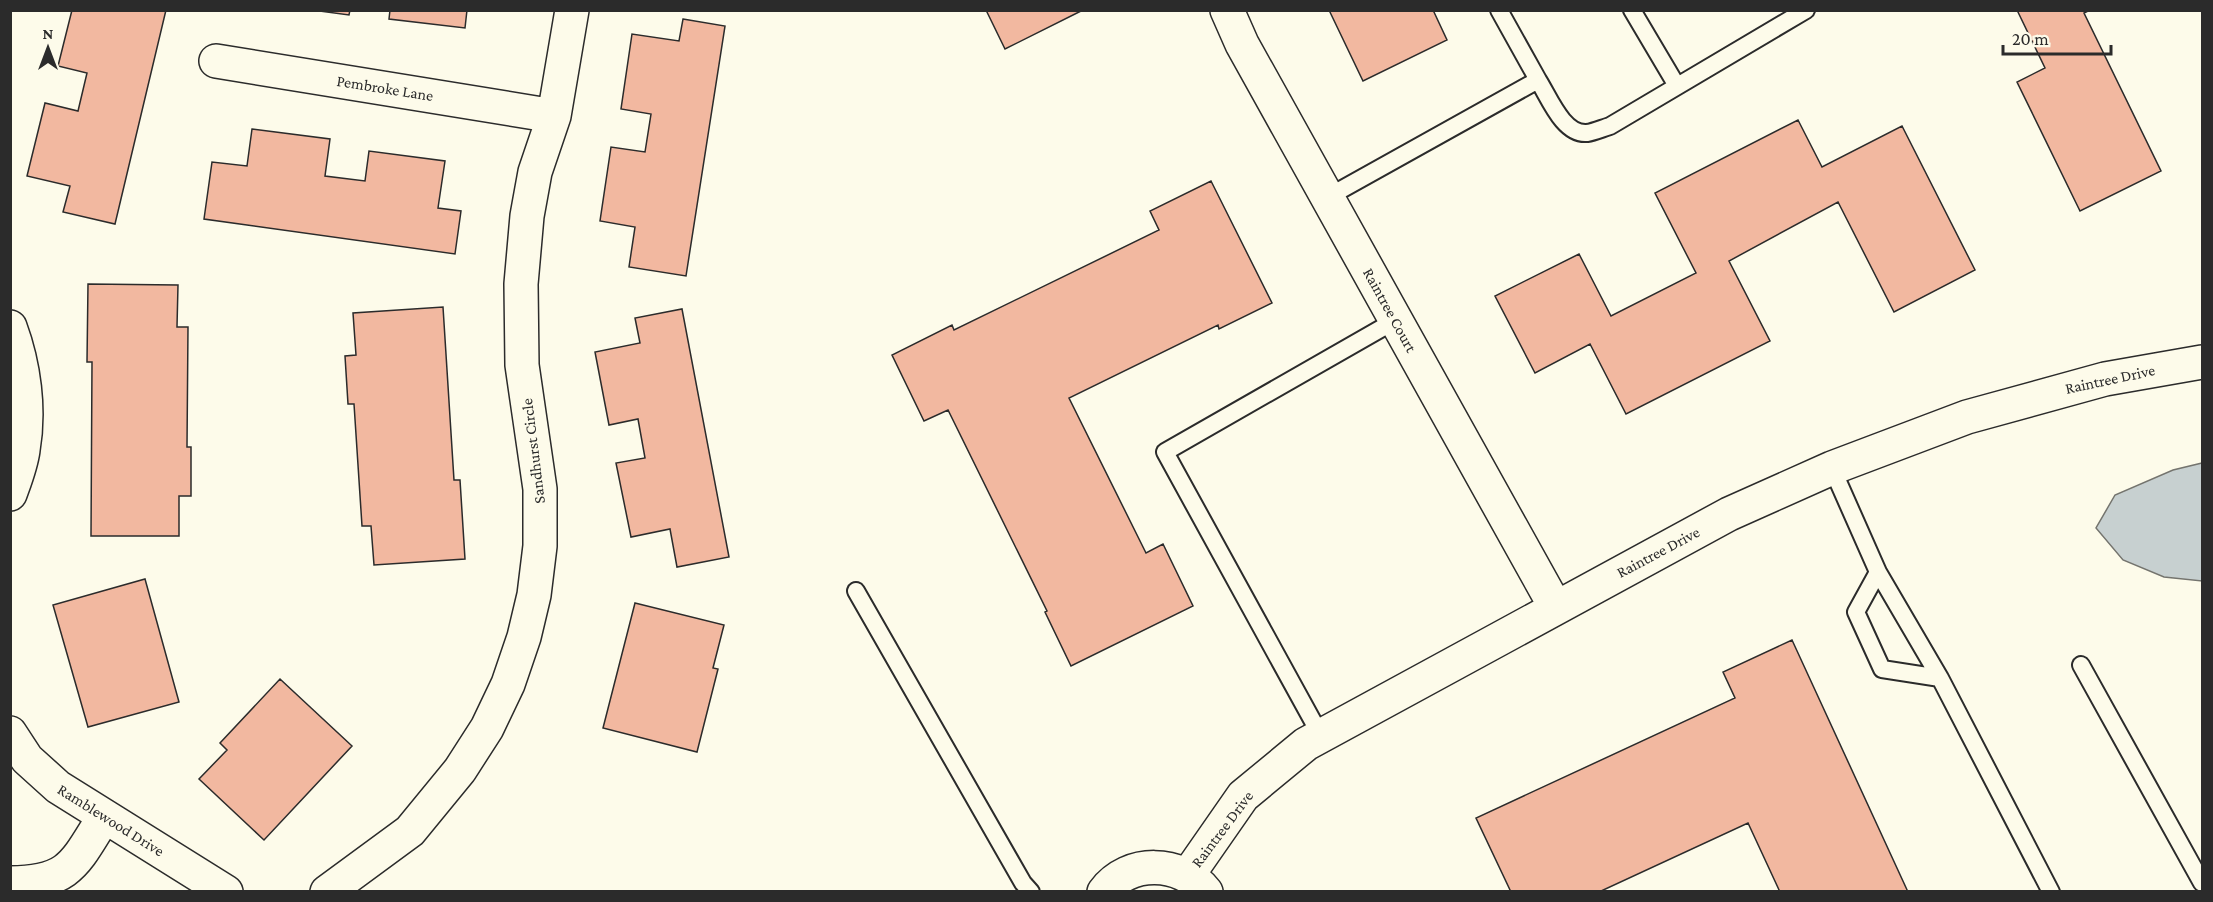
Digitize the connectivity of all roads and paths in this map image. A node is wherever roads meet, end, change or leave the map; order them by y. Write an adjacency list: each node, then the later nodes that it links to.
1 (572, 10): 10 (street, Sandhurst Circle)
2 (1227, 10): 11 (street, Raintree Court)
3 (1499, 10): 8 (lane)
4 (1632, 10): 9 (lane)
5 (1806, 10): 6 (lane)
6 (1776, 18): 9 (lane)
7 (216, 60): 10 (street, Pembroke Lane)
8 (1538, 80): 9 (lane); 11 (lane)
9 (1677, 86)
10 (554, 116): 29 (street, Sandhurst Circle)
11 (1328, 197): 12 (street, Raintree Court)
12 (1396, 320): 19 (street, Raintree Court); 23 (lane)
13 (10, 327): 16 (street)
14 (2202, 362): 15 (street, Raintree Drive)
15 (1832, 468): 17 (lane); 19 (street, Raintree Drive)
16 (10, 494)
17 (1878, 572): 21 (lane); 21 (lane)
18 (856, 591): 30 (lane)
19 (1556, 608): 23 (street, Raintree Drive)
20 (2081, 665): 26 (lane)
21 (1940, 678): 32 (lane)
22 (10, 733): 24 (street, Ramblewood Drive)
23 (1321, 736): 25 (street, Raintree Drive)
24 (104, 817): 27 (street); 28 (street, Ramblewood Drive)
25 (1197, 883): 31 (street, Raintree Drive)
26 (2202, 883)
27 (10, 884)
28 (226, 891)
29 (327, 891)
30 (1031, 891)
31 (1104, 891)
32 (2051, 891)

